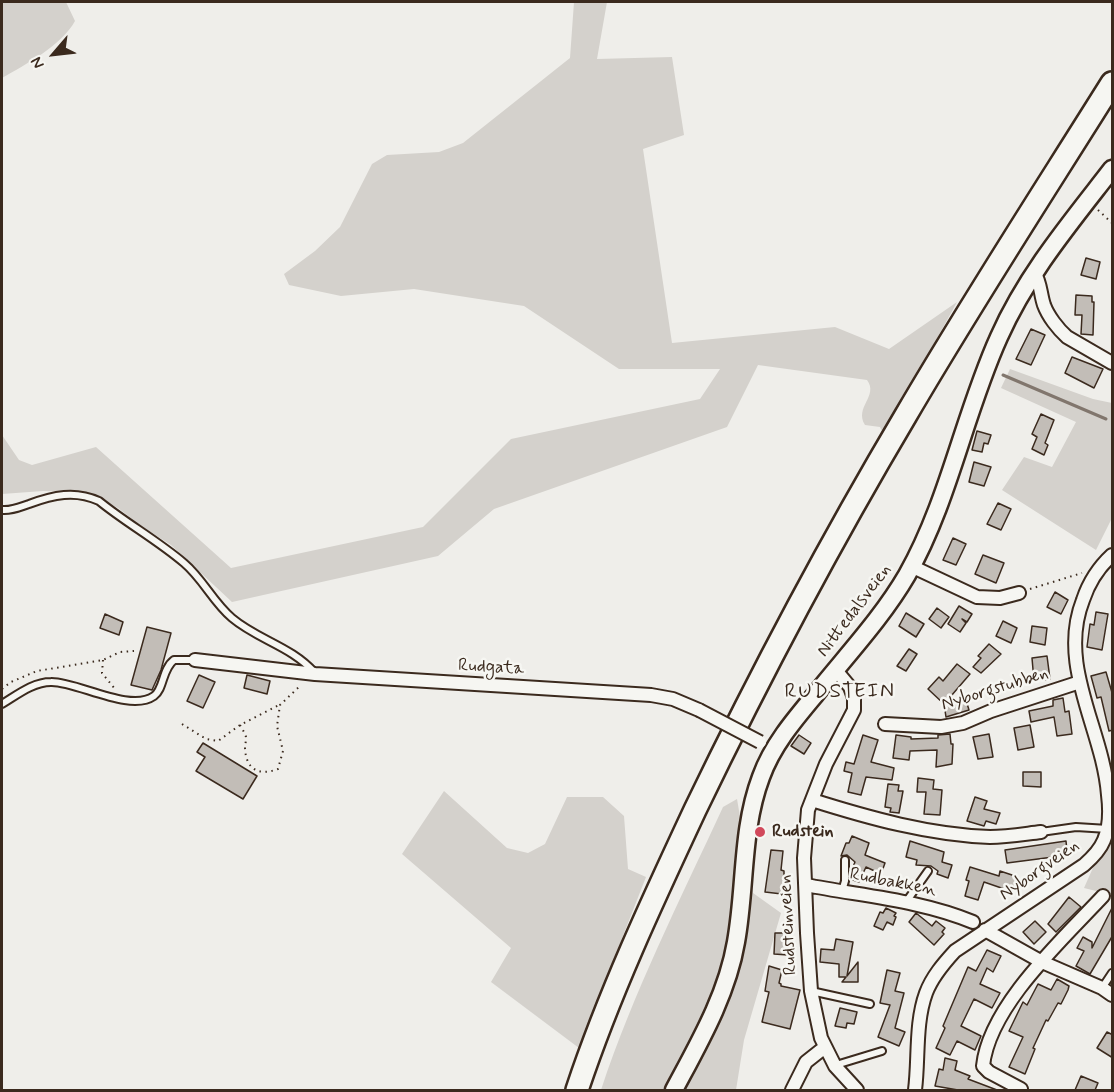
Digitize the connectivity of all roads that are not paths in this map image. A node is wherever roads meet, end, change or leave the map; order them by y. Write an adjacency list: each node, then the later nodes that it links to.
1 (1113, 83): 37 (highway)
2 (1113, 101): 38 (highway)
3 (1113, 169): 4 (main road, Nittedalsveien)
4 (1034, 272): 5 (street); 8 (main road, Nittedalsveien)
5 (1113, 363)
6 (2, 510): 12 (lane)
7 (1113, 555): 13 (street, Nyborgveien)
8 (911, 566): 9 (street); 11 (main road, Nittedalsveien)
9 (1019, 593)
10 (195, 660): 12 (street, Rudgata); 14 (lane)
11 (835, 669): 16 (main road, Nittedalsveien); 17 (street, Rudsteinveien)
12 (315, 674): 16 (street, Rudgata, bridge)
13 (1080, 682): 15 (street, Nyborgstubben); 18 (street, Nyborgveien)
14 (2, 704)
15 (885, 724)
16 (767, 746): 39 (main road, Nittedalsveien)
17 (812, 800): 19 (street); 22 (street, Rudsteinveien)
18 (1108, 829): 19 (lane); 27 (street, Nyborgveien)
19 (1041, 832)
20 (845, 860): 23 (lane)
21 (928, 871): 25 (lane)
22 (806, 885): 23 (street, Rudbakken); 30 (street, Rudsteinveien)
23 (842, 892): 25 (street, Rudbakken)
24 (1103, 896): 28 (street)
25 (906, 902): 26 (street, Rudbakken)
26 (973, 922)
27 (985, 930): 28 (street); 42 (street, Nyborgveien)
28 (1042, 962): 31 (street); 36 (street)
29 (1113, 973): 31 (lane)
30 (811, 991): 32 (lane); 33 (street, Rudsteinveien)
31 (1107, 991)
32 (870, 1004)
33 (825, 1047): 35 (street, Rudsteinveien); 40 (street)
34 (882, 1051): 35 (lane)
35 (835, 1066): 41 (street, Rudsteinveien)
36 (1021, 1089)
37 (577, 1090)
38 (587, 1090)
39 (674, 1090)
40 (792, 1090)
41 (857, 1090)
42 (915, 1090)

